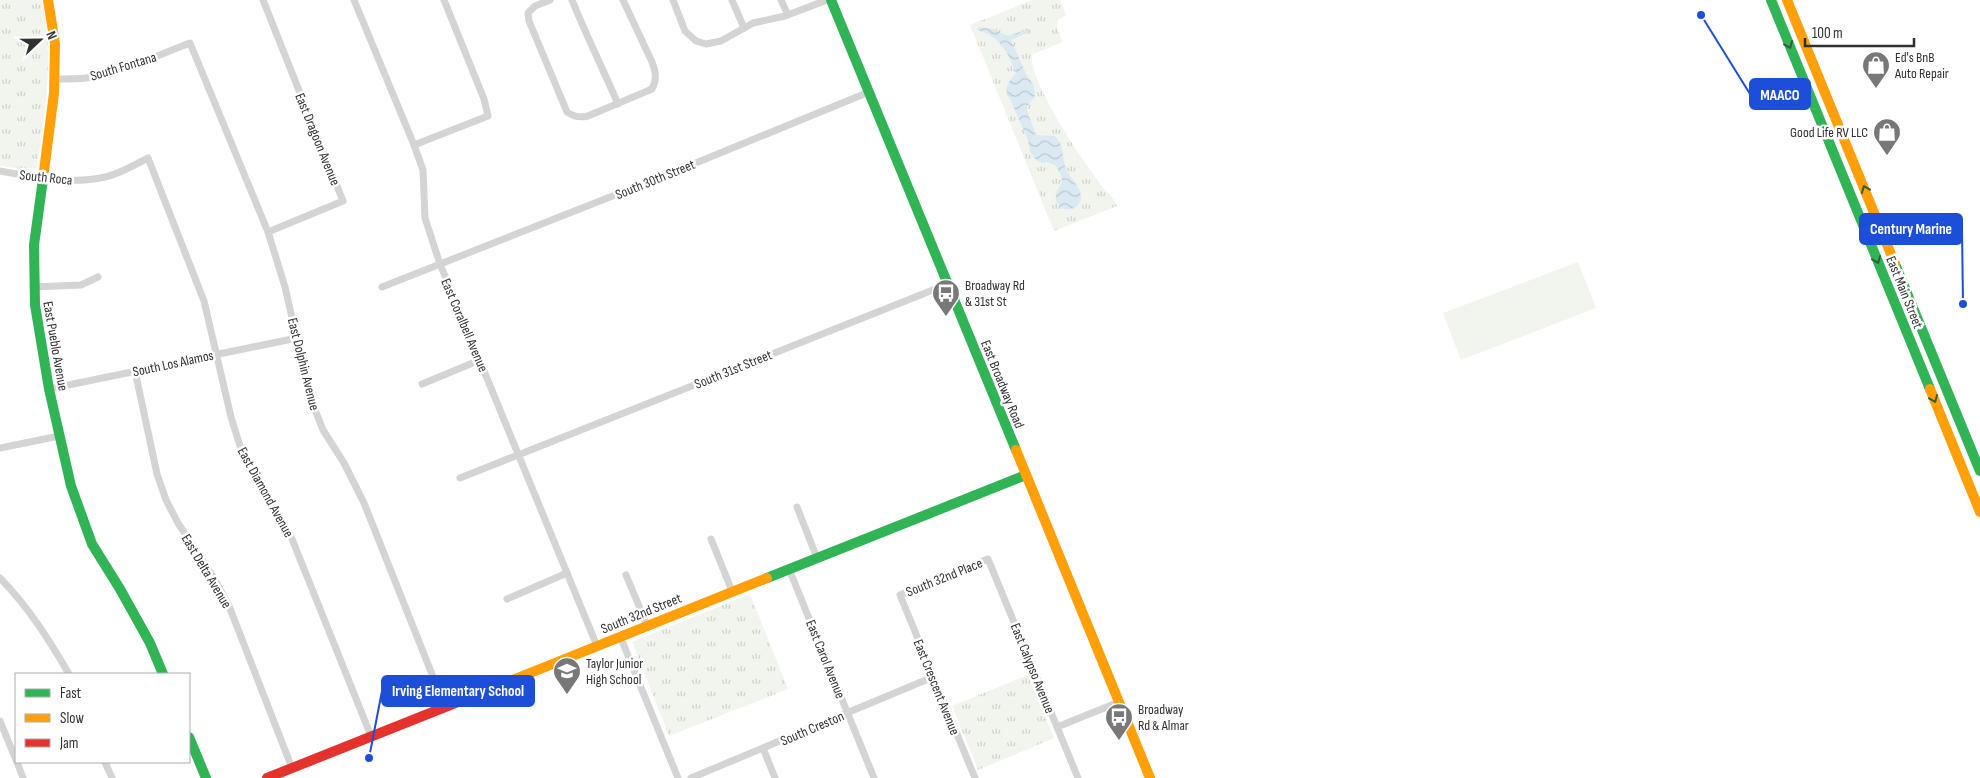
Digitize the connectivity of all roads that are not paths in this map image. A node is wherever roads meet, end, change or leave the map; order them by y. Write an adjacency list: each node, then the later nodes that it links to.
1 (48, 0): 18 (main road, East Pueblo Avenue)
2 (263, 0): 25 (street, East Dragoon Avenue)
3 (354, 0): 21 (street, East Coralbell Avenue)
4 (444, 0): 21 (street)
5 (550, 0): 20 (street)
6 (572, 0): 20 (street)
7 (623, 0): 20 (street)
8 (672, 0): 16 (street)
9 (732, 0): 16 (street)
10 (781, 0): 15 (street)
11 (827, 0): 15 (street)
12 (831, 0): 19 (main road, East Broadway Road)
13 (1771, 0): 34 (main road, East Main Street, one-way to 34)
14 (1787, 0): 32 (main road, East Main Street, one-way to 14)
15 (788, 15): 16 (street)
16 (744, 28)
17 (190, 43): 18 (street, South Fontana); 25 (street, East Dolphin Avenue)
18 (54, 79): 24 (main road, East Pueblo Avenue)
19 (869, 92): 26 (street, South 30th Street); 28 (main road, East Broadway Road)
20 (618, 104)
21 (414, 145): 26 (street, East Coralbell Avenue)
22 (148, 158): 24 (street, South Roca); 33 (street, East Diamond Avenue)
23 (0, 171): 24 (street, South Roca)
24 (42, 178): 29 (main road, East Pueblo Avenue)
25 (268, 232): 31 (street, East Dolphin Avenue)
26 (440, 264): 30 (street, South 30th Street); 35 (street, East Coralbell Avenue)
27 (98, 277): 29 (street)
28 (948, 284): 41 (street, South 31st Street); 43 (main road, East Broadway Road)
29 (33, 287): 38 (main road, East Pueblo Avenue)
30 (382, 287)
31 (297, 338): 33 (street, South Los Alamos); 64 (street, East Dolphin Avenue)
32 (1929, 348): 34 (main road); 42 (main road, East Main Street)
33 (216, 354): 36 (street, South Los Alamos); 68 (street, East Diamond Avenue)
34 (1915, 354): 46 (main road, East Main Street, one-way to 46)
35 (480, 360): 37 (street); 41 (street, East Coralbell Avenue)
36 (134, 371): 38 (street, South Los Alamos); 74 (street, East Delta Avenue)
37 (422, 384)
38 (49, 388): 39 (main road, East Pueblo Avenue)
39 (59, 436): 40 (street); 61 (main road, East Pueblo Avenue)
40 (0, 448)
41 (518, 454): 44 (street, South 31st Street); 51 (street, East Coralbell Avenue)
42 (1980, 471)
43 (1026, 475): 48 (main road, South 32nd Street); 63 (main road, East Broadway Road)
44 (460, 478)
45 (797, 507): 48 (street)
46 (1980, 512)
47 (711, 539): 54 (street)
48 (817, 558): 50 (main road, South 32nd Street)
49 (988, 559): 55 (street, South 32nd Place); 67 (street, East Calypso Avenue)
50 (789, 569): 54 (main road, South 32nd Street); 65 (street, East Carol Avenue)
51 (567, 573): 56 (street); 59 (street, East Coralbell Avenue)
52 (626, 574): 57 (street)
53 (0, 578): 60 (street)
54 (732, 591): 57 (main road, South 32nd Street)
55 (900, 595): 62 (street, East Crescent Avenue)
56 (507, 599)
57 (647, 625): 58 (main road, South 32nd Street)
58 (620, 636): 59 (main road, South 32nd Street); 79 (street)
59 (597, 646): 64 (main road, South 32nd Street)
60 (68, 673)
61 (163, 673)
62 (933, 677): 65 (street, South Creston); 83 (street, East Crescent Avenue)
63 (1119, 702): 67 (street); 85 (main road, East Broadway Road)
64 (445, 707): 68 (main road, South 32nd Street)
65 (848, 713): 70 (street, South Creston); 82 (street, East Carol Avenue)
66 (0, 721): 71 (street)
67 (1057, 727): 84 (street, East Calypso Avenue)
68 (371, 736): 74 (main road, South 32nd Street)
69 (190, 739): 77 (main road)
70 (763, 748): 80 (street, South Creston); 81 (street)
71 (15, 756)
72 (18, 763): 75 (street)
73 (105, 763): 76 (street)
74 (292, 768): 78 (main road, South 32nd Street)
75 (23, 778)
76 (112, 778)
77 (206, 778)
78 (267, 778)
79 (678, 778)
80 (691, 778)
81 (775, 778)
82 (874, 778)
83 (975, 778)
84 (1078, 778)
85 (1150, 778)

